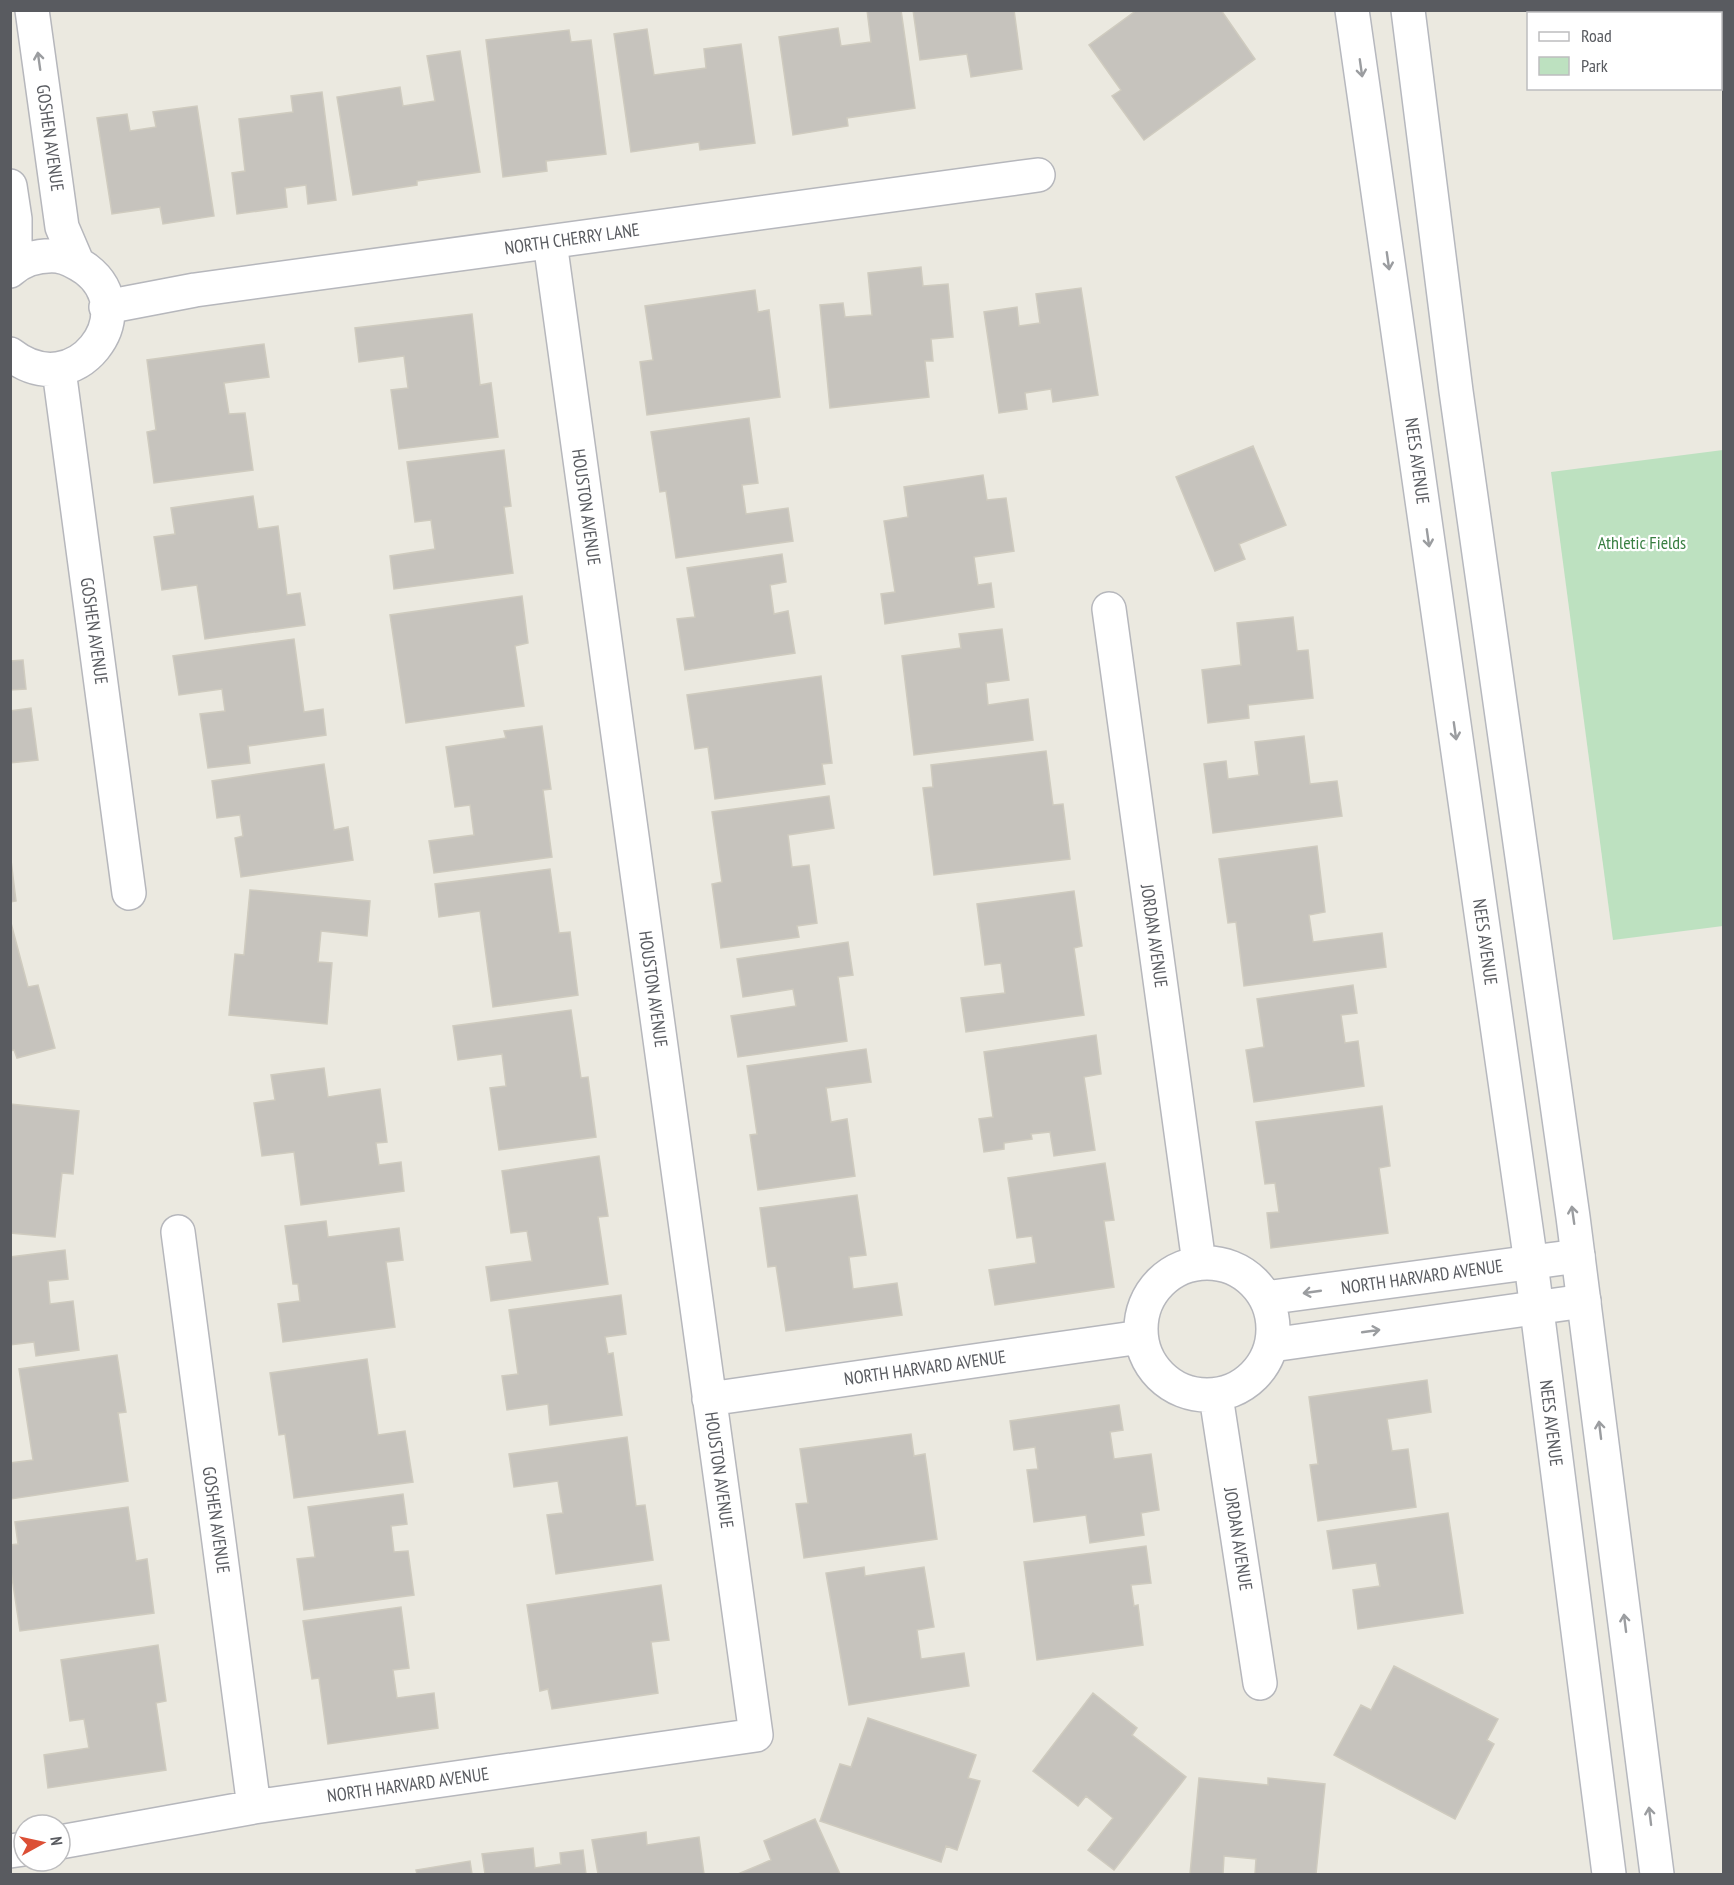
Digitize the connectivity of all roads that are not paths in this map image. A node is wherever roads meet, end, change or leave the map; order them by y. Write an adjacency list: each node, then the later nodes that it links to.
1 (32, 10): 7 (street, GOSHEN AVENUE, one-way to 1)
2 (1352, 10): 17 (street, NEES AVENUE, one-way to 17)
3 (1407, 10): 15 (street, one-way to 3)
4 (1038, 176): 6 (street, NORTH CHERRY LANE)
5 (10, 186): 8 (street)
6 (550, 242): 9 (street, NORTH CHERRY LANE); 24 (street, HOUSTON AVENUE)
7 (76, 262): 8 (street); 9 (street)
8 (13, 269)
9 (106, 307): 11 (street)
10 (10, 354): 11 (street)
11 (59, 370): 13 (street, GOSHEN AVENUE)
12 (1109, 609): 16 (street, JORDAN AVENUE)
13 (129, 892)
14 (178, 1232): 27 (street, GOSHEN AVENUE)
15 (1578, 1256): 17 (street, NORTH HARVARD AVENUE); 19 (street)
16 (1199, 1263): 18 (street); 21 (street)
17 (1531, 1263): 18 (street, NORTH HARVARD AVENUE, one-way to 18); 20 (street, NEES AVENUE)
18 (1266, 1298): 22 (street)
19 (1584, 1302): 20 (street); 30 (street, one-way to 19)
20 (1537, 1308): 22 (street, one-way to 20); 29 (street, NEES AVENUE)
21 (1142, 1337): 23 (street); 24 (street, NORTH HARVARD AVENUE)
22 (1272, 1345): 23 (street)
23 (1216, 1396): 25 (street, JORDAN AVENUE)
24 (709, 1399): 26 (street, HOUSTON AVENUE)
25 (1260, 1683)
26 (756, 1735): 27 (street, NORTH HARVARD AVENUE)
27 (255, 1808): 28 (street, NORTH HARVARD AVENUE)
28 (72, 1840)
29 (1609, 1875)
30 (1657, 1875)

